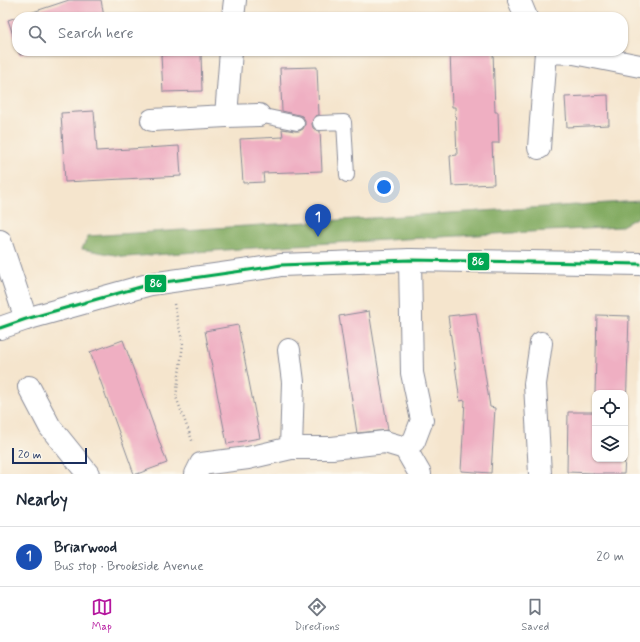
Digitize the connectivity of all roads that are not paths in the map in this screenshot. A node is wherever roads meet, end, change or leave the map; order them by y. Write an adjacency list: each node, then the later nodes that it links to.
1 (235, 0): 3 (street)
2 (519, 0): 4 (street)
3 (234, 12)
4 (524, 12)
5 (231, 56): 10 (street)
6 (546, 56): 14 (street)
7 (589, 56): 8 (street)
8 (640, 66)
9 (259, 115): 10 (street); 12 (lane)
10 (226, 116): 11 (street)
11 (152, 120)
12 (297, 123)
13 (320, 123): 15 (lane)
14 (539, 148)
15 (346, 175)
16 (0, 241): 19 (street)
17 (410, 260): 18 (street); 19 (street); 25 (street)
18 (640, 264)
19 (26, 319): 20 (street)
20 (0, 328)
21 (541, 343): 29 (street)
22 (290, 350): 24 (street)
23 (28, 388): 27 (street)
24 (291, 448): 25 (street); 26 (street)
25 (405, 448): 28 (street)
26 (198, 469)
27 (88, 474)
28 (420, 474)
29 (540, 474)

